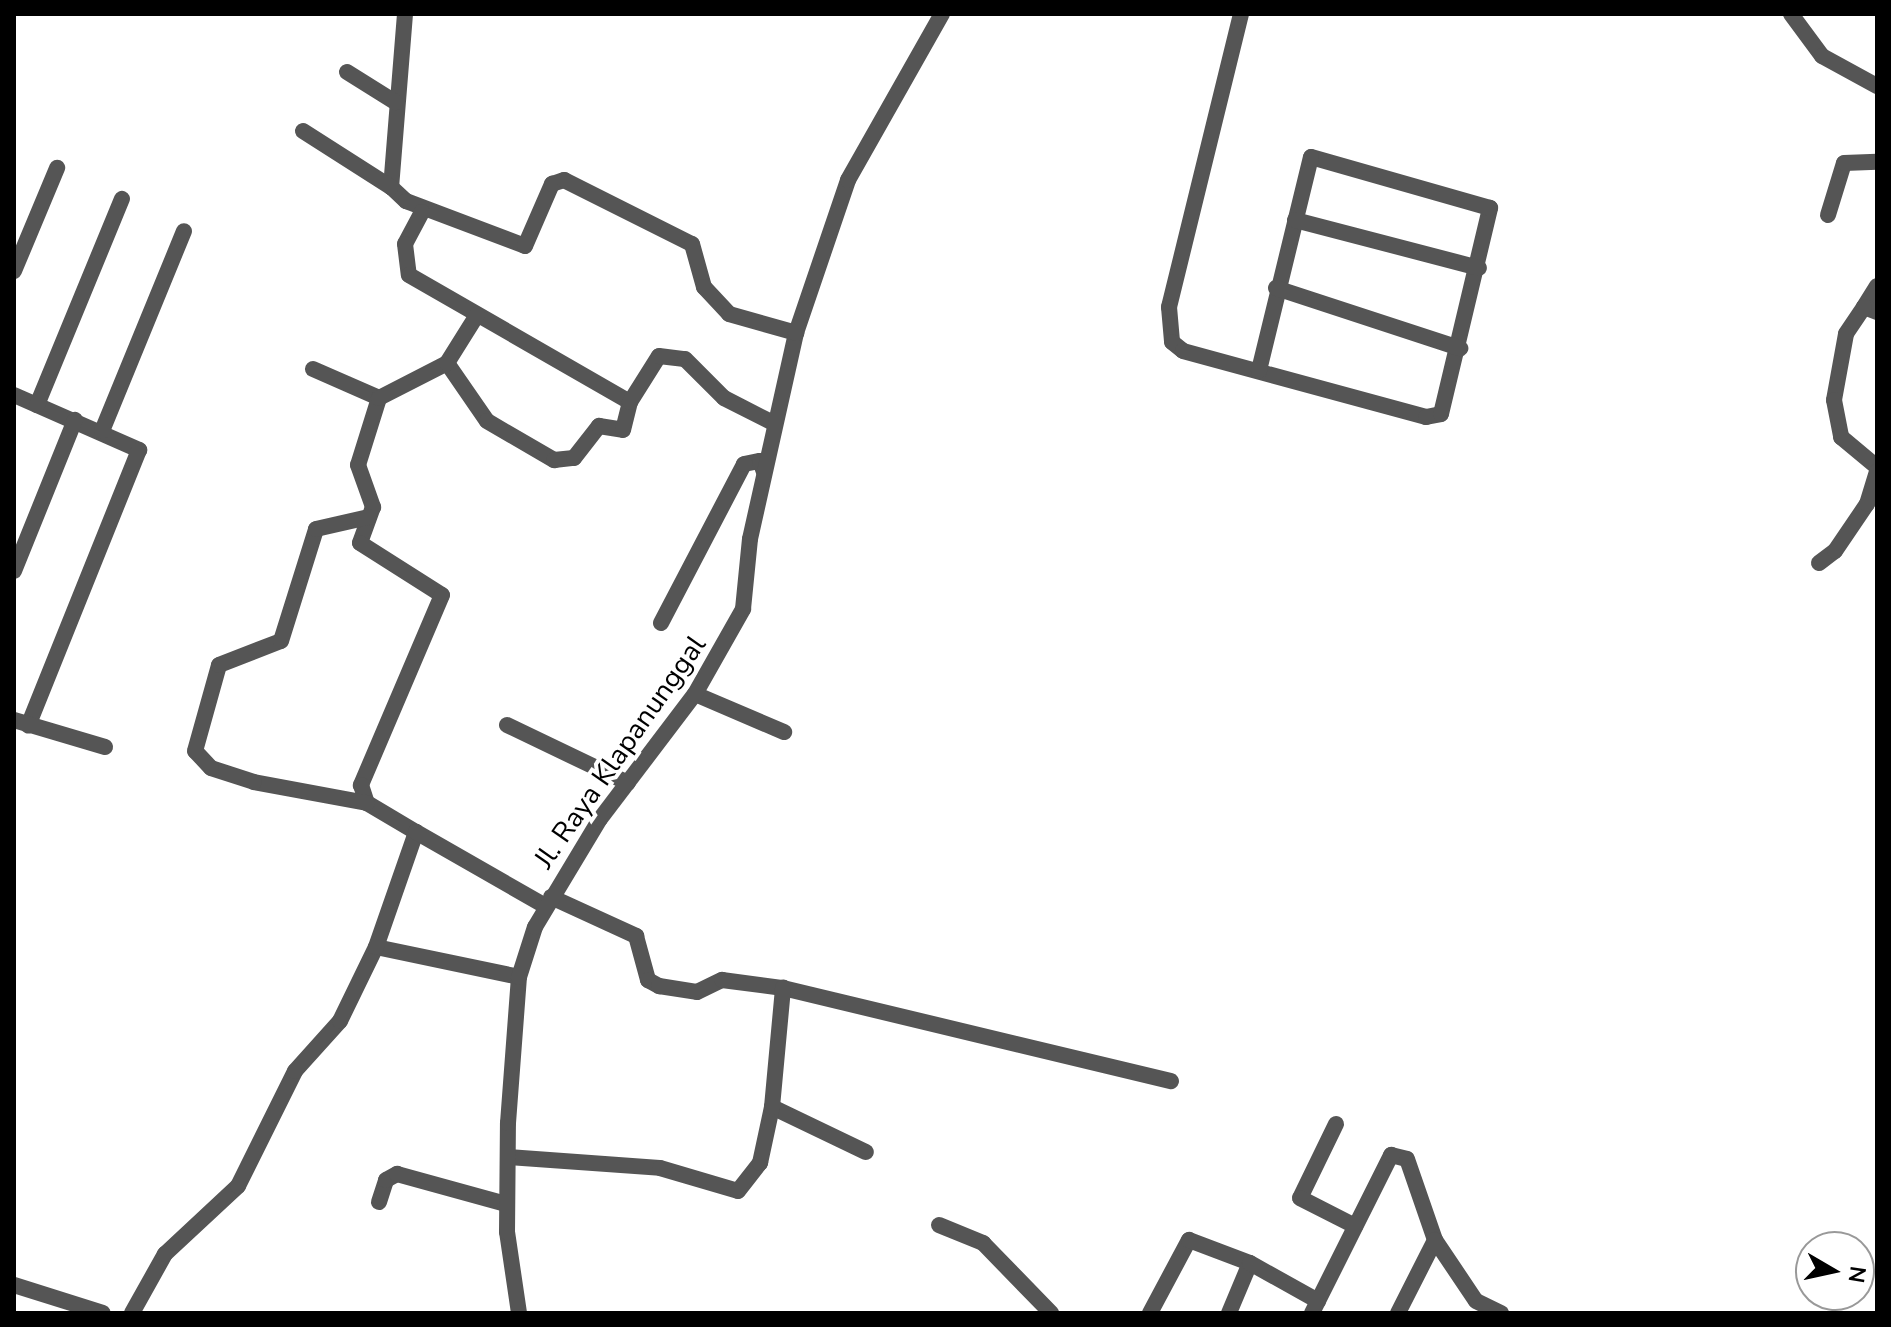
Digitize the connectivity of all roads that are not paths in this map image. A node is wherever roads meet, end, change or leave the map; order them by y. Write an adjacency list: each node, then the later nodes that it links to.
1 (405, 14): 7 (street)
2 (942, 14): 23 (street, Jl. Raya Klapanunggal)
3 (1241, 14): 27 (street)
4 (1791, 14): 6 (street)
5 (347, 72): 7 (street)
6 (1877, 86)
7 (395, 102): 11 (street)
8 (303, 131): 11 (street)
9 (1877, 162): 14 (street)
10 (57, 168): 18 (street)
11 (391, 187): 13 (street)
12 (122, 199): 31 (street)
13 (422, 212): 22 (street); 23 (street)
14 (1828, 215)
15 (1295, 220): 17 (street); 17 (street); 20 (street)
16 (184, 231): 34 (street)
17 (1479, 268): 24 (street)
18 (14, 271)
19 (1877, 286): 21 (street)
20 (1276, 288): 24 (street); 27 (street)
21 (1871, 309): 35 (street)
22 (477, 315): 25 (street); 30 (street)
23 (796, 333): 33 (street, Jl. Raya Klapanunggal)
24 (1460, 348): 27 (street)
25 (447, 363): 29 (street); 30 (street)
26 (313, 369): 29 (street)
27 (1259, 371)
28 (14, 395): 31 (street)
29 (379, 398): 37 (street)
30 (630, 402): 33 (street)
31 (37, 405): 32 (street)
32 (75, 420): 34 (street); 39 (street)
33 (773, 423): 36 (street, Jl. Raya Klapanunggal)
34 (102, 431): 42 (street)
35 (1877, 470): 38 (street)
36 (764, 472): 40 (street); 41 (street, Jl. Raya Klapanunggal)
37 (369, 517): 47 (street); 47 (street)
38 (1819, 563)
39 (14, 571)
40 (661, 623)
41 (695, 694): 44 (street); 46 (street, Jl. Raya Klapanunggal)
42 (21, 723): 45 (street)
43 (507, 725): 46 (street)
44 (784, 732)
45 (105, 747)
46 (628, 783): 49 (street, Jl. Raya Klapanunggal)
47 (367, 803): 48 (street)
48 (416, 832): 49 (street); 50 (street)
49 (548, 902): 51 (street, Jl. Raya Klapanunggal); 52 (street)
50 (376, 947): 51 (street); 68 (street)
51 (519, 977): 57 (street, Jl. Raya Klapanunggal)
52 (783, 988): 53 (street); 54 (street)
53 (1171, 1081)
54 (772, 1107): 56 (street); 57 (street)
55 (1336, 1124): 61 (street)
56 (866, 1152)
57 (508, 1157): 59 (street, Jl. Raya Klapanunggal)
58 (379, 1202): 59 (street)
59 (506, 1204): 69 (street, Jl. Raya Klapanunggal)
60 (939, 1225): 70 (street)
61 (1355, 1226): 62 (street); 65 (street)
62 (1435, 1240): 66 (street); 73 (street)
63 (1250, 1263): 65 (street); 71 (street); 72 (street)
64 (14, 1285): 67 (street)
65 (1315, 1307)
66 (1473, 1307): 74 (street)
67 (103, 1313)
68 (132, 1313)
69 (519, 1313)
70 (1051, 1313)
71 (1150, 1313)
72 (1229, 1313)
73 (1398, 1313)
74 (1501, 1313)

